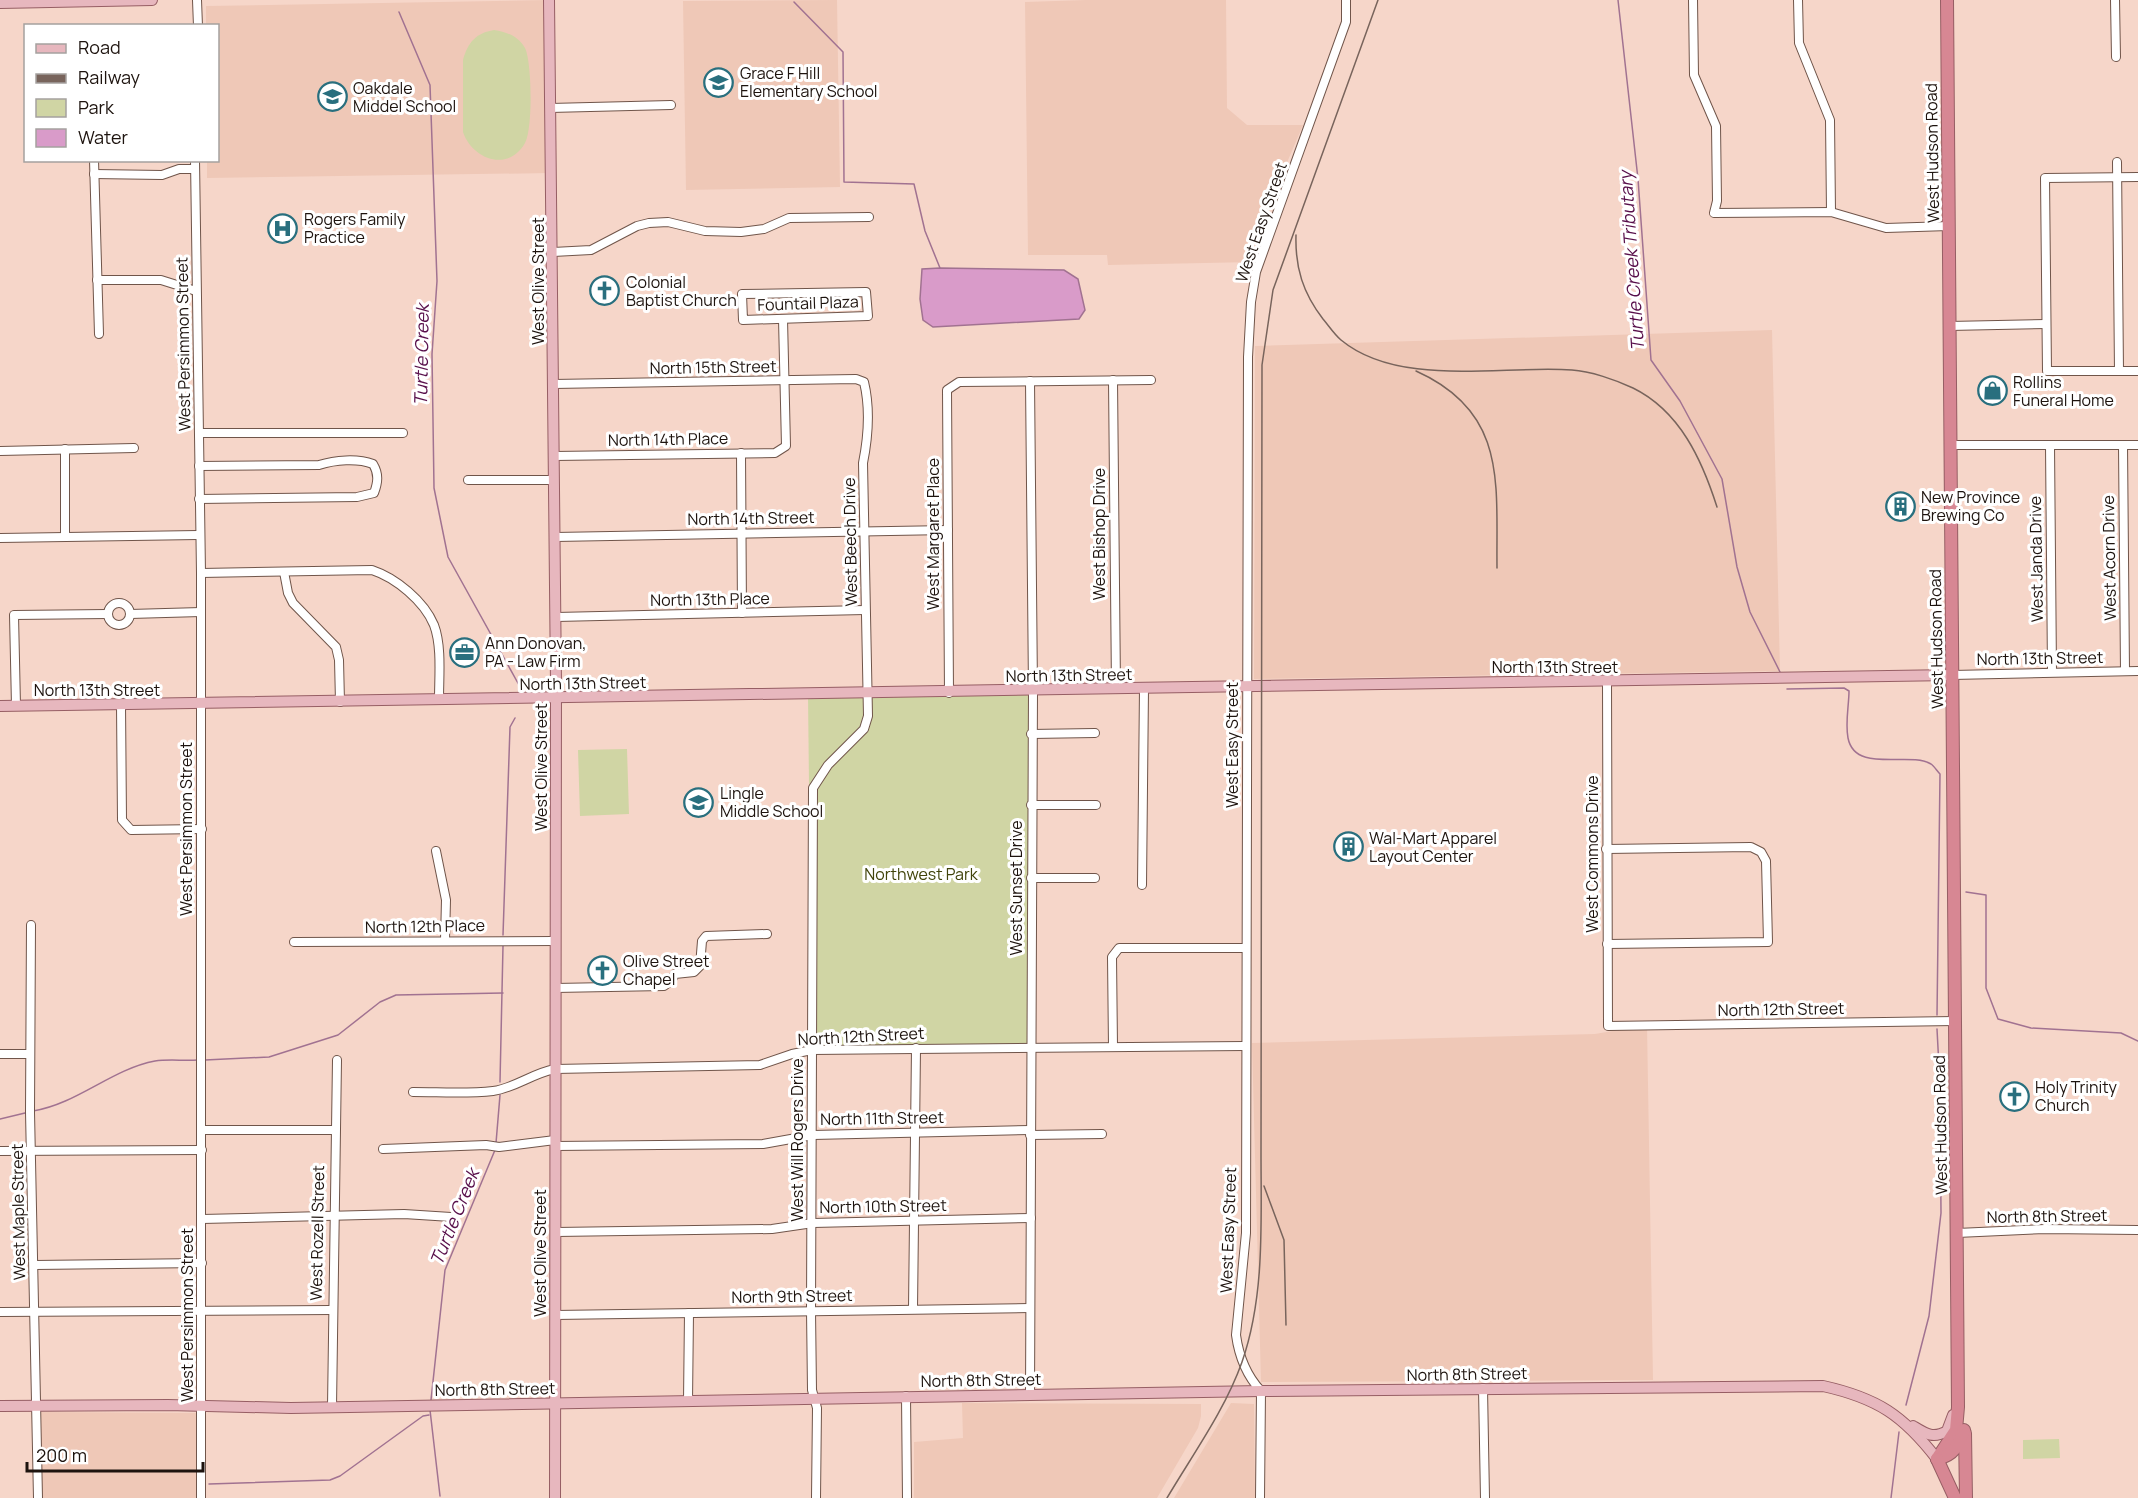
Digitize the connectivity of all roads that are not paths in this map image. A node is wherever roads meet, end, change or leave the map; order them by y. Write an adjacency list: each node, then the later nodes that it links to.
1 (152, 0): 9 (main road)
2 (197, 0): 10 (street)
3 (549, 0): 13 (main road, West Olive Street)
4 (1346, 0): 73 (street, West Easy Street)
5 (1693, 0): 20 (street)
6 (1798, 0): 20 (street)
7 (1947, 0): 22 (highway, West Hudson Road)
8 (2115, 0): 11 (street)
9 (0, 3)
10 (198, 24)
11 (2116, 57)
12 (671, 105): 13 (street)
13 (550, 108): 23 (main road, West Olive Street)
14 (94, 162): 17 (street)
15 (2117, 162): 18 (street)
16 (195, 165): 17 (street); 25 (street, West Persimmon Street)
17 (94, 174): 24 (street)
18 (2118, 177): 19 (street); 27 (street); 30 (street)
19 (2138, 177)
20 (1831, 212): 22 (street)
21 (869, 217): 23 (street)
22 (1949, 226): 28 (highway, West Hudson Road)
23 (553, 252): 36 (main road, West Olive Street)
24 (98, 280): 25 (street); 29 (street)
25 (196, 291): 38 (street, West Persimmon Street)
26 (783, 318): 26 (street, Fountail Plaza); 34 (street)
27 (2046, 324): 28 (street); 30 (street)
28 (1949, 326): 40 (highway, West Hudson Road)
29 (99, 334)
30 (2119, 371): 31 (street)
31 (2138, 371)
32 (1113, 380): 33 (street); 35 (street); 74 (street, West Bishop Drive)
33 (1151, 380)
34 (785, 381): 36 (street, North 15th Street); 37 (street, North 15th Street); 47 (street, North 14th Place)
35 (1030, 381): 53 (street, West Margaret Place); 76 (street, West Sunset Drive)
36 (553, 384): 48 (main road, West Olive Street)
37 (866, 391): 54 (street, West Beech Drive)
38 (200, 433): 39 (street); 49 (street, West Persimmon Street)
39 (403, 433)
40 (1950, 445): 41 (street); 71 (highway, West Hudson Road)
41 (2050, 445): 42 (street); 70 (street, West Janda Drive)
42 (2123, 445): 43 (street); 68 (street, West Acorn Drive)
43 (2138, 445)
44 (134, 448): 45 (street)
45 (65, 449): 46 (street); 57 (street)
46 (0, 451)
47 (741, 453): 48 (street, North 14th Place); 55 (street)
48 (554, 456): 51 (main road, West Olive Street)
49 (200, 466): 52 (street, West Persimmon Street); 52 (street)
50 (468, 480): 51 (street)
51 (554, 480): 58 (main road, West Olive Street)
52 (199, 499): 56 (street, West Persimmon Street)
53 (948, 530): 54 (street, North 14th Street); 78 (street, West Margaret Place)
54 (864, 531): 55 (street, North 14th Street); 62 (street, West Beech Drive)
55 (742, 533): 58 (street, North 14th Street); 64 (street)
56 (198, 535): 57 (street); 61 (street, West Persimmon Street)
57 (65, 537): 59 (street)
58 (555, 537): 67 (main road, West Olive Street)
59 (0, 538)
60 (284, 572): 61 (street); 79 (street); 81 (street)
61 (201, 573): 63 (street, West Persimmon Street)
62 (865, 610): 64 (street, North 13th Place); 77 (street, West Beech Drive)
63 (201, 612): 66 (street); 83 (street, West Persimmon Street)
64 (742, 613): 67 (street, North 13th Place)
65 (108, 614): 66 (street); 66 (street); 85 (street)
66 (130, 614)
67 (556, 617): 80 (main road, West Olive Street)
68 (2125, 671): 69 (street, North 13th Street); 70 (street, North 13th Street)
69 (2138, 671)
70 (2052, 672): 71 (street, North 13th Street)
71 (1952, 675): 72 (main road, North 13th Street); 104 (highway, West Hudson Road)
72 (1607, 682): 73 (main road, North 13th Street); 91 (street, West Commons Drive)
73 (1248, 687): 75 (main road, North 13th Street); 102 (street, West Easy Street)
74 (1116, 688): 75 (main road, North 13th Street); 76 (main road, North 13th Street)
75 (1144, 688): 95 (street)
76 (1033, 690): 78 (main road, North 13th Street); 86 (street, West Sunset Drive)
77 (868, 693): 78 (main road, North 13th Street); 80 (main road, North 13th Street); 110 (street, West Will Rogers Drive)
78 (950, 693)
79 (439, 699): 80 (main road, North 13th Street); 81 (main road, North 13th Street)
80 (556, 699): 99 (main road, West Olive Street)
81 (340, 702): 83 (main road, North 13th Street)
82 (121, 705): 83 (main road, North 13th Street); 85 (main road, North 13th Street); 90 (street)
83 (201, 705): 90 (street, West Persimmon Street)
84 (0, 706): 85 (main road, North 13th Street)
85 (16, 706)
86 (1031, 734): 87 (street); 88 (street, West Sunset Drive)
87 (1095, 734)
88 (1031, 805): 89 (street); 93 (street, West Sunset Drive)
89 (1096, 805)
90 (201, 829): 116 (street, West Persimmon Street)
91 (1606, 849): 101 (street, West Commons Drive); 101 (street)
92 (436, 851): 98 (street)
93 (1031, 878): 94 (street); 106 (street, West Sunset Drive)
94 (1095, 878)
95 (1142, 885)
96 (31, 925): 112 (street, West Maple Street)
97 (767, 934): 103 (street)
98 (445, 940): 99 (street, North 12th Place); 100 (street, North 12th Place)
99 (555, 941): 103 (main road, West Olive Street)
100 (294, 942)
101 (1607, 944): 105 (street, West Commons Drive)
102 (1246, 948): 107 (street, West Easy Street); 108 (street)
103 (555, 988): 114 (main road, West Olive Street)
104 (1955, 1021): 105 (street, North 12th Street); 135 (highway, West Hudson Road)
105 (1608, 1026)
106 (1031, 1046): 108 (street, North 12th Street); 109 (street, North 12th Street); 119 (street, West Sunset Drive)
107 (1245, 1046): 108 (street, North 12th Street); 149 (street, West Easy Street)
108 (1113, 1047)
109 (916, 1048): 110 (street, North 12th Street); 118 (street)
110 (812, 1050): 114 (street, North 12th Street); 120 (street, West Will Rogers Drive)
111 (0, 1054): 112 (street)
112 (29, 1054): 124 (street, West Maple Street)
113 (337, 1060): 117 (street, West Rozell Street)
114 (555, 1069): 115 (street, North 12th Street); 122 (main road, West Olive Street)
115 (413, 1092)
116 (202, 1130): 117 (street); 125 (street, West Persimmon Street)
117 (334, 1130): 128 (street, West Rozell Street)
118 (915, 1132): 119 (street, North 11th Street); 120 (street, North 11th Street); 131 (street)
119 (1030, 1133): 121 (street, North 11th Street); 129 (street, West Sunset Drive)
120 (813, 1134): 122 (street, North 11th Street); 132 (street, West Will Rogers Drive)
121 (1102, 1134)
122 (555, 1143): 123 (street, North 11th Street); 134 (main road, West Olive Street)
123 (383, 1149)
124 (32, 1150): 125 (street); 126 (street); 137 (street, West Maple Street)
125 (202, 1150): 130 (street, West Persimmon Street)
126 (0, 1151)
127 (451, 1217): 128 (street)
128 (332, 1218): 130 (street); 141 (street, West Rozell Street)
129 (1031, 1218): 131 (street, North 10th Street); 139 (street, West Sunset Drive)
130 (202, 1220): 136 (street, West Persimmon Street)
131 (915, 1220): 132 (street, North 10th Street); 140 (street)
132 (813, 1222): 134 (street, North 10th Street); 144 (street, West Will Rogers Drive)
133 (2138, 1230): 135 (street, North 8th Street)
134 (556, 1232): 147 (main road, West Olive Street)
135 (1957, 1233): 138 (highway, West Hudson Road)
136 (202, 1263): 137 (street); 143 (street, West Persimmon Street)
137 (35, 1265): 142 (street, West Maple Street)
138 (1958, 1277): 159 (main road, West Hudson Road); 160 (highway, West Hudson Road); 161 (highway, West Hudson Road)
139 (1030, 1308): 140 (street, North 9th Street); 150 (street, West Sunset Drive)
140 (913, 1309): 144 (street, North 9th Street)
141 (332, 1310): 143 (street); 158 (street, West Rozell Street)
142 (36, 1311): 143 (street); 145 (street); 156 (street, West Maple Street)
143 (201, 1311): 157 (street, West Persimmon Street)
144 (811, 1311): 146 (street, North 9th Street); 152 (street, West Will Rogers Drive)
145 (0, 1312)
146 (689, 1312): 147 (street, North 9th Street); 153 (street)
147 (555, 1315): 154 (main road, West Olive Street)
148 (1483, 1388): 149 (main road, North 8th Street); 159 (main road, North 8th Street); 168 (street)
149 (1261, 1391): 150 (main road, North 8th Street); 167 (street)
150 (1029, 1395): 151 (main road, North 8th Street)
151 (906, 1396): 152 (main road, North 8th Street); 166 (street)
152 (813, 1399): 153 (main road, North 8th Street); 165 (street, West Will Rogers Drive)
153 (688, 1401): 154 (main road, North 8th Street)
154 (555, 1403): 158 (main road, North 8th Street); 164 (main road, West Olive Street)
155 (0, 1406): 156 (main road, North 8th Street)
156 (36, 1406): 157 (main road, North 8th Street); 162 (street, West Maple Street)
157 (201, 1406): 158 (main road, North 8th Street); 163 (street, West Persimmon Street)
158 (332, 1407)
159 (1905, 1421): 161 (main road, North 8th Street)
160 (1964, 1430): 161 (highway); 170 (highway, West Hudson Road)
161 (1937, 1459): 169 (highway)
162 (38, 1498)
163 (201, 1498)
164 (555, 1498)
165 (816, 1498)
166 (907, 1498)
167 (1260, 1498)
168 (1485, 1498)
169 (1955, 1498)
170 (1966, 1498)

